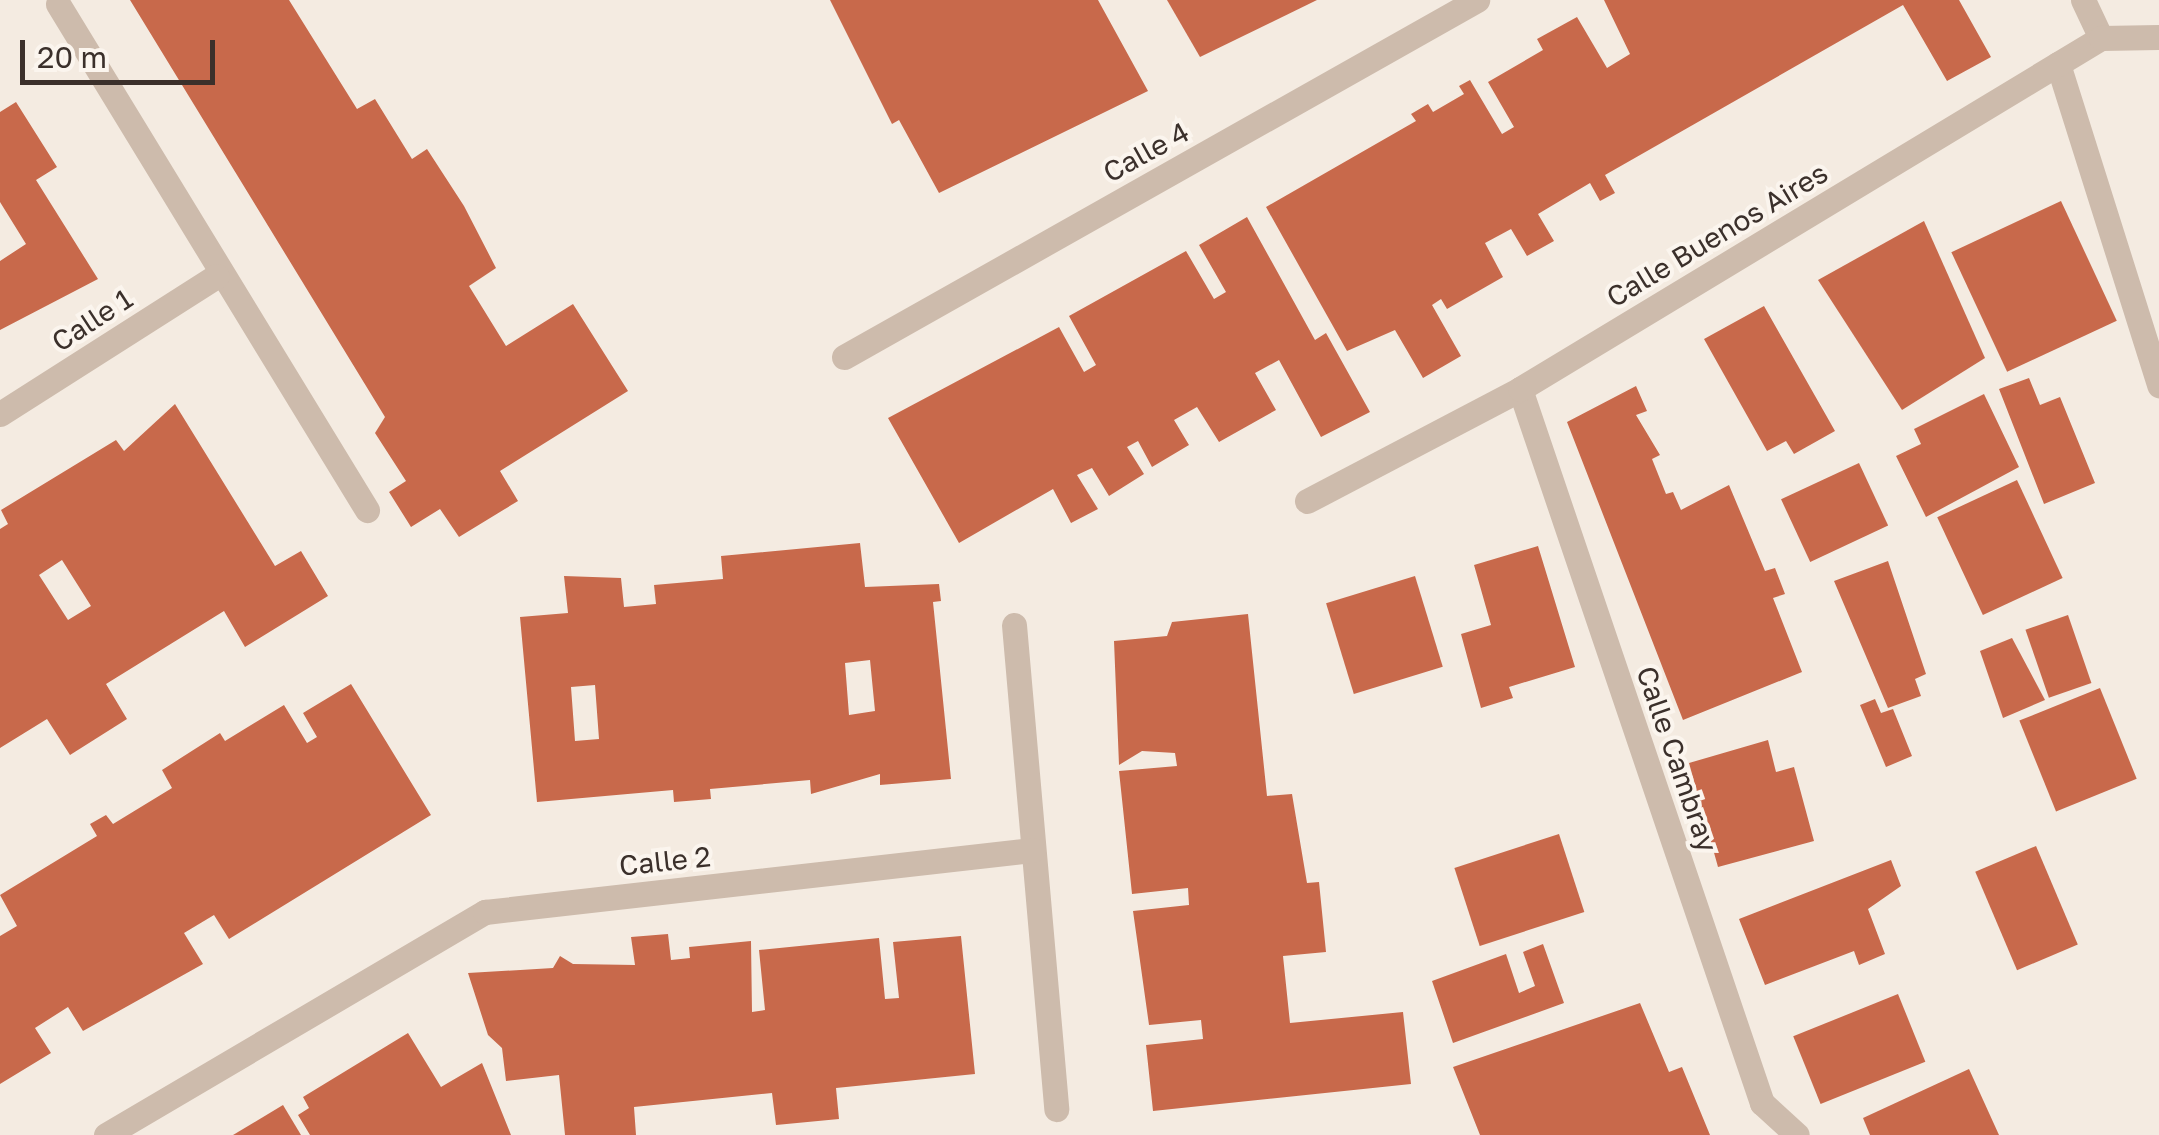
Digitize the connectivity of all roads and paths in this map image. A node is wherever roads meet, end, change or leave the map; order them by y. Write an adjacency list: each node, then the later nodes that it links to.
1 (1477, 0): 8 (street, Calle 4)
2 (2082, 0): 5 (street)
3 (58, 4): 7 (street)
4 (2159, 37): 5 (street, Calle Buenos Aires)
5 (2102, 38): 6 (street, Calle Buenos Aires)
6 (2058, 64): 9 (street); 10 (street, Calle Buenos Aires)
7 (217, 276): 11 (street, Calle 1); 13 (street)
8 (844, 357)
9 (2159, 385)
10 (1520, 389): 12 (street, Calle Buenos Aires); 18 (street, Calle Cambray)
11 (0, 414)
12 (1306, 501)
13 (368, 510)
14 (1014, 624): 15 (street)
15 (1032, 850): 16 (street); 17 (street, Calle 2)
16 (1056, 1109)
17 (106, 1135)
18 (1797, 1135)

